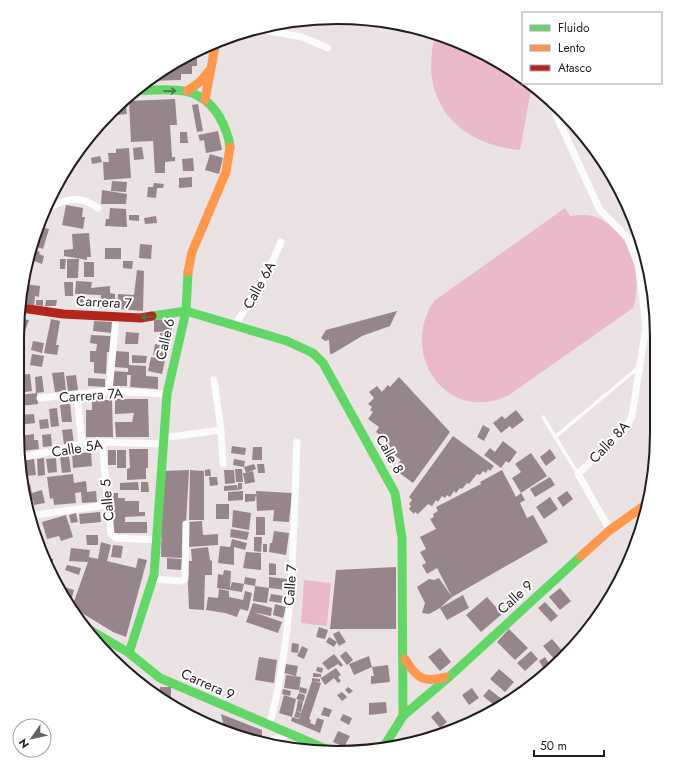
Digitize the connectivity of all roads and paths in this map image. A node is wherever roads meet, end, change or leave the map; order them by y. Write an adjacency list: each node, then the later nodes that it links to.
1 (271, 31): 2 (street)
2 (328, 48)
3 (215, 49): 4 (street)
4 (213, 64): 5 (street); 7 (street)
5 (187, 91): 6 (street, one-way to 5); 7 (street)
6 (143, 92)
7 (205, 100): 13 (street, Calle 6)
8 (556, 114): 16 (street, Calle 8A)
9 (53, 206): 10 (street)
10 (98, 208)
11 (281, 242): 15 (street, Calle 6A)
12 (26, 309): 14 (street, Carrera 7)
13 (186, 311): 14 (street, Carrera 7, one-way to 14); 15 (street, Calle 8); 19 (street, Calle 6)
14 (116, 317): 18 (street)
15 (234, 327): 41 (street, Calle 8)
16 (640, 366): 24 (lane); 31 (street, Calle 8A)
17 (214, 380): 23 (street)
18 (109, 391): 19 (street, Carrera 7A); 20 (street, Carrera 7A)
19 (167, 394): 25 (street, Calle 6)
20 (76, 395): 21 (street, Carrera 7A); 28 (street)
21 (40, 398)
22 (543, 417): 24 (lane)
23 (221, 430): 25 (street, Calle 5A); 30 (street)
24 (555, 437): 31 (lane)
25 (162, 441): 26 (street, Calle 5A); 37 (street, Calle 6)
26 (102, 442): 28 (street, Calle 5A); 32 (street, Calle 5)
27 (297, 442): 44 (street, Calle 7)
28 (82, 444): 29 (street, Calle 5A)
29 (25, 457)
30 (223, 464)
31 (578, 474): 36 (street, Calle 8A)
32 (107, 505): 34 (street); 37 (street, Calle 5)
33 (640, 508): 36 (street, Calle 9)
34 (35, 515)
35 (186, 524): 38 (street)
36 (610, 530): 42 (street, Calle 9)
37 (158, 540): 38 (street, Calle 6)
38 (153, 579): 40 (street, Calle 6)
39 (99, 635): 40 (street, Carrera 9)
40 (129, 653): 44 (street, Carrera 9)
41 (404, 659): 42 (street); 43 (street, Calle 8)
42 (450, 676): 43 (street, Calle 9)
43 (403, 716): 47 (street)
44 (269, 726): 45 (street, Carrera 9)
45 (288, 734): 46 (street); 48 (street, Carrera 9)
46 (274, 740)
47 (387, 742)
48 (315, 745)

